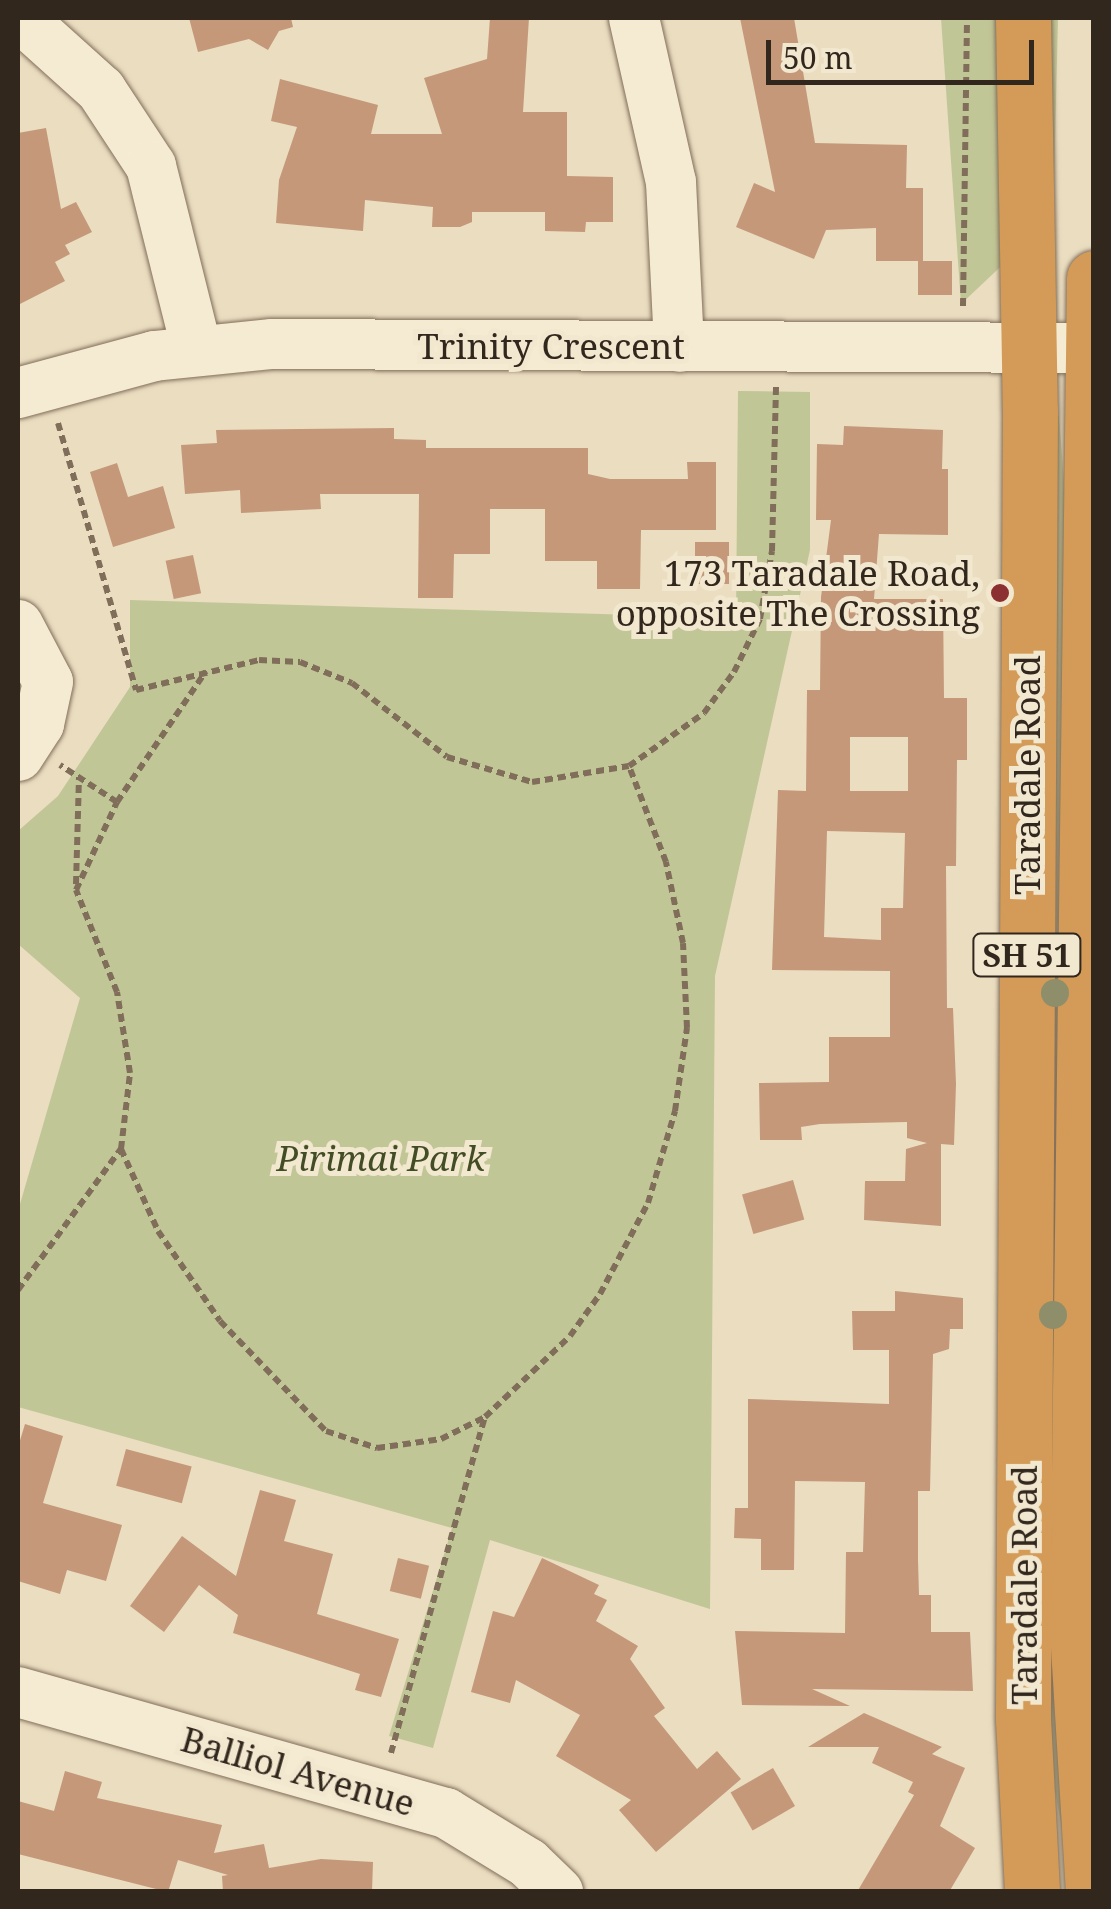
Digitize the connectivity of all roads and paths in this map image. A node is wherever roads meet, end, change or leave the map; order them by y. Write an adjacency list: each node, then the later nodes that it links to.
1 (22, 18): 11 (street)
2 (634, 18): 7 (street)
3 (967, 18): 6 (path)
4 (1023, 18): 8 (highway, Taradale Road / SH 51)
5 (1094, 278): 9 (highway, Taradale Road / SH 51)
6 (962, 316)
7 (678, 347): 10 (street, Trinity Crescent); 11 (street, Trinity Crescent)
8 (1027, 348): 9 (street, Trinity Crescent); 10 (street, Trinity Crescent); 31 (highway, Taradale Road / SH 51)
9 (1092, 348): 13 (highway, Taradale Road / SH 51)
10 (777, 349): 18 (path)
11 (197, 350): 12 (street, Trinity Crescent)
12 (30, 389): 15 (path)
13 (1092, 475): 16 (highway, Taradale Road / SH 51)
14 (18, 625): 17 (street)
15 (207, 670): 18 (path); 20 (path)
16 (1090, 734): 23 (highway, Taradale Road / SH 51)
17 (23, 750): 19 (path)
18 (629, 766): 25 (path)
19 (79, 777): 20 (path); 21 (path)
20 (117, 802): 21 (path)
21 (76, 890): 22 (path)
22 (121, 1149): 24 (path); 25 (path)
23 (1087, 1180): 26 (highway, Taradale Road / SH 51)
24 (18, 1290)
25 (485, 1417): 29 (path)
26 (1085, 1547): 28 (highway, Taradale Road / SH 51)
27 (18, 1692): 29 (street, Balliol Avenue)
28 (1088, 1740): 32 (highway, Taradale Road / SH 51)
29 (376, 1792): 30 (street, Balliol Avenue)
30 (558, 1892)
31 (1032, 1892)
32 (1092, 1892)

